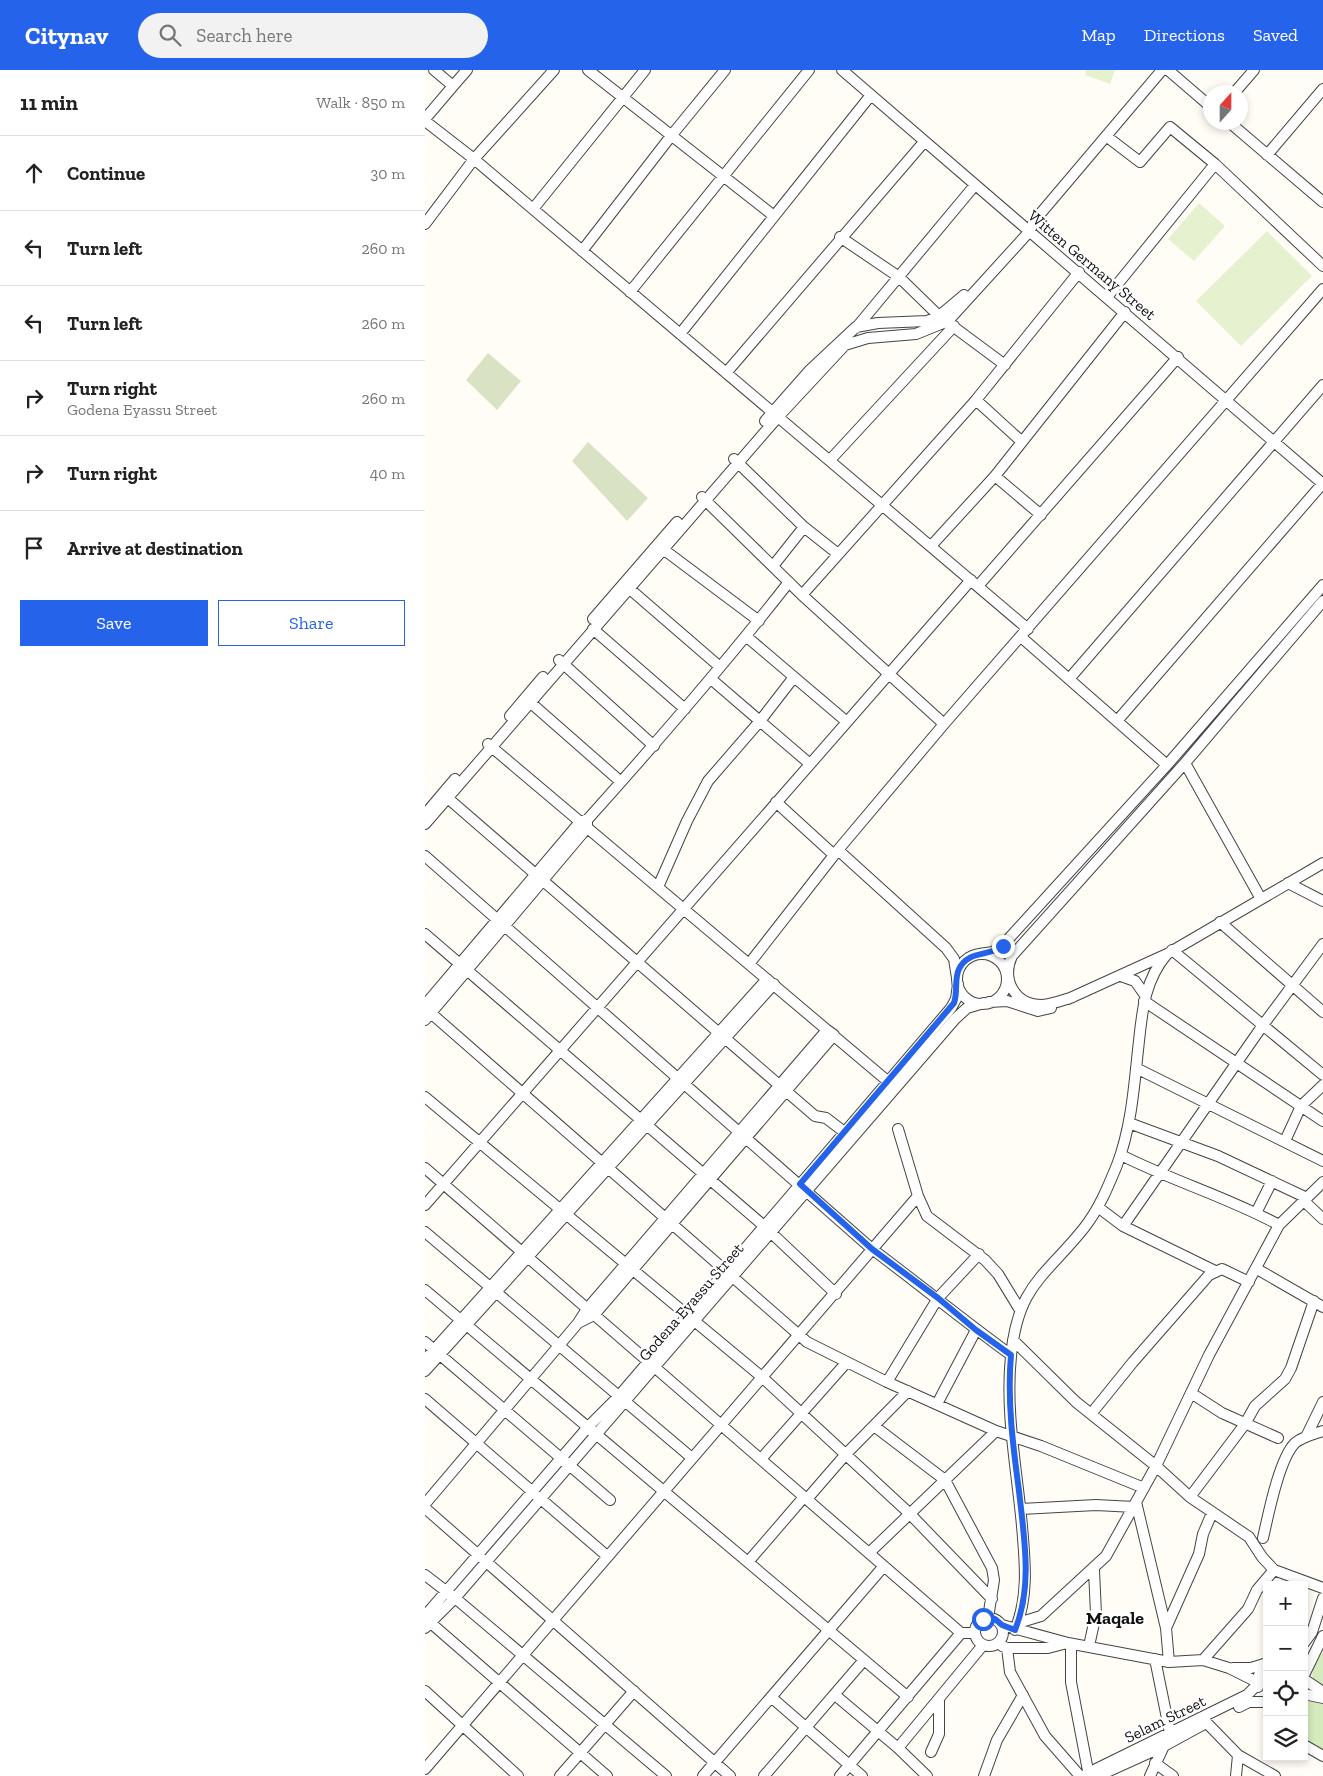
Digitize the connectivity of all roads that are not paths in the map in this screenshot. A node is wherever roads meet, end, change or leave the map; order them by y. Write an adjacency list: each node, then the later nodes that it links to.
1 (434, 70): 13 (street)
2 (467, 70): 13 (street)
3 (554, 70): 24 (street)
4 (588, 70): 16 (street)
5 (645, 70): 16 (street)
6 (725, 70): 20 (street)
7 (809, 70): 26 (street)
8 (843, 70): 15 (street, Witten Germany Street)
9 (1163, 70): 21 (street)
10 (1168, 70): 17 (street)
11 (1254, 70): 12 (street)
12 (1241, 85)
13 (453, 86): 18 (street)
14 (1323, 89): 23 (street)
15 (871, 95): 22 (street, Witten Germany Street); 30 (street)
16 (622, 98): 20 (street); 29 (street)
17 (1203, 99)
18 (425, 120): 24 (street)
19 (1238, 130): 23 (street)
20 (671, 136): 26 (street); 34 (street)
21 (1106, 136): 25 (street); 32 (street)
22 (924, 142): 27 (street, Witten Germany Street); 33 (street)
23 (1267, 155): 28 (street)
24 (474, 159): 29 (street); 31 (street)
25 (1215, 164): 35 (street); 40 (street)
26 (724, 176): 30 (street); 39 (street)
27 (975, 185): 32 (street, Witten Germany Street); 37 (street)
28 (1321, 196)
29 (533, 210): 34 (street)
30 (774, 216): 44 (street)
31 (425, 224)
32 (1026, 229): 36 (street, Witten Germany Street); 42 (street)
33 (840, 238): 37 (street); 48 (street)
34 (582, 251): 39 (street)
35 (1323, 266)
36 (1079, 272): 40 (street, Witten Germany Street); 47 (street)
37 (899, 277): 42 (street); 43 (street)
38 (1323, 289): 51 (street)
39 (630, 292): 44 (street)
40 (1107, 297): 41 (street, Witten Germany Street)
41 (1125, 312): 46 (street, Witten Germany Street); 54 (street)
42 (947, 321): 43 (street); 45 (street); 47 (street); 55 (street)
43 (856, 327): 45 (street); 52 (street)
44 (680, 334): 48 (street)
45 (845, 345): 52 (street)
46 (1178, 358): 51 (street, Witten Germany Street); 61 (street)
47 (1005, 366): 50 (street)
48 (726, 372): 52 (street)
49 (1323, 385): 53 (street)
50 (976, 400): 54 (street); 60 (street)
51 (1225, 400): 53 (street, Witten Germany Street); 75 (street)
52 (775, 414): 55 (street); 56 (street)
53 (1275, 441): 58 (street, Witten Germany Street); 84 (street)
54 (1021, 442): 57 (street)
55 (830, 460): 60 (street)
56 (736, 461): 59 (street); 62 (street)
57 (995, 476): 61 (street); 63 (street)
58 (1323, 483): 88 (street)
59 (703, 498): 64 (street); 66 (street); 70 (street)
60 (883, 505): 63 (street); 65 (street)
61 (1041, 515): 68 (street)
62 (804, 527): 65 (street); 66 (street)
63 (931, 546): 68 (street)
64 (663, 548): 70 (street); 73 (street)
65 (838, 554): 71 (street)
66 (773, 566): 67 (street)
67 (789, 582): 71 (street); 73 (street)
68 (974, 583): 75 (street); 81 (street)
69 (1323, 585): 77 (street)
70 (626, 586): 74 (street); 79 (street); 80 (street)
71 (802, 595): 81 (street)
72 (1323, 602): 78 (street)
73 (759, 621): 76 (street)
74 (593, 629): 79 (street); 86 (street)
75 (1024, 633): 84 (street); 90 (street)
76 (747, 637): 80 (street); 82 (street)
77 (1267, 650): 78 (street); 95 (street)
78 (1275, 658): 93 (street)
79 (561, 662): 85 (street); 91 (street); 92 (street)
80 (720, 667): 83 (street)
81 (890, 673): 89 (street); 90 (street)
82 (794, 677): 87 (street); 89 (street)
83 (711, 679): 86 (street); 87 (street)
84 (1069, 679): 88 (street)
85 (531, 703): 91 (street); 96 (street)
86 (685, 710): 92 (street)
87 (760, 721): 94 (street); 109 (street)
88 (1117, 721): 95 (street)
89 (847, 722): 94 (street)
90 (944, 724): 103 (street)
91 (489, 745): 97 (street); 100 (street)
92 (654, 746): 96 (street)
93 (1185, 763): 105 (street); 110 (street)
94 (810, 764): 98 (street)
95 (1167, 765): 102 (street)
96 (621, 782): 100 (street)
97 (445, 796): 99 (street); 101 (street); 107 (street)
98 (776, 802): 103 (street); 112 (street)
99 (425, 814)
100 (585, 823): 107 (street); 109 (street)
101 (425, 824)
102 (1090, 848): 105 (street); 119 (street)
103 (836, 853): 117 (street); 121 (street)
104 (425, 856): 114 (street)
105 (1100, 857): 123 (street)
106 (1323, 864): 108 (street)
107 (539, 878): 114 (street); 120 (street)
108 (1288, 883): 110 (street); 111 (street)
109 (658, 887): 112 (street)
110 (1261, 899): 113 (street)
111 (1323, 901)
112 (683, 908): 120 (street); 121 (street)
113 (1221, 922): 118 (street); 127 (street)
114 (501, 923): 122 (street); 131 (street)
115 (425, 934): 122 (street)
116 (1323, 944): 127 (street)
117 (946, 948): 119 (street); 126 (street)
118 (1169, 952): 124 (street); 129 (street); 134 (street)
119 (977, 955): 123 (street); 126 (street)
120 (637, 962): 131 (street); 136 (street)
121 (749, 964): 125 (street)
122 (463, 967): 132 (street); 137 (street)
123 (1006, 974): 128 (street); 130 (street)
124 (1121, 976): 128 (street); 129 (street)
125 (770, 981): 135 (street); 136 (street)
126 (957, 981): 130 (street); 142 (street, Godena Eyassu Street)
127 (1293, 985): 133 (street); 134 (street)
128 (1073, 997): 130 (street)
129 (1145, 998): 138 (street); 139 (street)
130 (987, 1003): 145 (street, Godena Eyassu Street)
131 (598, 1007): 137 (street); 141 (street)
132 (426, 1011): 146 (street)
133 (1323, 1012)
134 (1263, 1025): 138 (street); 140 (street)
135 (830, 1033): 142 (street); 144 (street)
136 (722, 1036): 141 (street); 144 (street)
137 (560, 1050): 146 (street); 152 (street)
138 (1237, 1064): 148 (street); 149 (street)
139 (1136, 1068): 148 (street); 151 (street)
140 (1323, 1075)
141 (682, 1080): 152 (street); 155 (street)
142 (888, 1081): 145 (street); 154 (street, Godena Eyassu Street)
143 (1323, 1085): 149 (street)
144 (783, 1088): 154 (street); 155 (street)
145 (896, 1088): 168 (street, Godena Eyassu Street)
146 (522, 1093): 156 (street); 161 (street)
147 (425, 1096): 156 (street)
148 (1209, 1103): 157 (street); 158 (street)
149 (1301, 1106): 150 (street); 157 (street)
150 (1323, 1121)
151 (1129, 1122): 158 (street); 159 (street)
152 (644, 1123): 161 (street); 164 (street)
153 (897, 1128): 169 (street)
154 (843, 1131): 168 (street, Godena Eyassu Street)
155 (743, 1134): 164 (street); 168 (street)
156 (481, 1141): 167 (street); 173 (street)
157 (1285, 1141): 160 (street)
158 (1181, 1142): 163 (street); 165 (street)
159 (1121, 1155): 163 (street); 172 (street)
160 (1323, 1161)
161 (605, 1166): 173 (street); 176 (street)
162 (425, 1168): 167 (street)
163 (1158, 1174): 174 (street); 178 (street)
164 (707, 1177): 176 (street); 179 (street)
165 (1272, 1181): 170 (street); 174 (street)
166 (1323, 1182): 170 (street)
167 (443, 1184): 171 (street); 183 (street)
168 (804, 1187): 179 (street, Godena Eyassu Street); 181 (street)
169 (918, 1196): 181 (street); 182 (street)
170 (1305, 1200): 175 (street); 177 (street)
171 (425, 1205)
172 (1099, 1208): 178 (street); 195 (street)
173 (564, 1211): 183 (street); 184 (street)
174 (1256, 1213): 177 (street)
175 (1323, 1219)
176 (669, 1221): 184 (street); 187 (street)
177 (1279, 1225): 185 (street)
178 (1123, 1226): 186 (street)
179 (767, 1229): 187 (street, Godena Eyassu Street); 191 (street)
180 (425, 1232): 190 (street)
181 (872, 1249): 191 (street); 192 (street)
182 (979, 1254): 192 (street); 195 (street)
183 (525, 1255): 190 (street); 196 (street)
184 (630, 1266): 196 (street); 197 (street)
185 (1257, 1269): 188 (street); 193 (street)
186 (1215, 1271): 188 (street); 221 (street)
187 (729, 1274): 197 (street, Godena Eyassu Street); 200 (street)
188 (1249, 1282): 214 (street)
189 (425, 1290): 198 (street)
190 (493, 1290): 198 (street); 203 (street)
191 (836, 1294): 200 (street)
192 (938, 1298): 199 (street); 212 (street)
193 (1314, 1301): 194 (street); 223 (street)
194 (1323, 1307)
195 (1020, 1310): 201 (street)
196 (591, 1312): 203 (street); 208 (street)
197 (691, 1317): 208 (street, Godena Eyassu Street); 210 (street)
198 (463, 1323): 204 (street); 211 (street)
199 (976, 1330): 205 (street); 218 (street)
200 (799, 1336): 207 (street); 210 (street)
201 (1013, 1340): 205 (street); 221 (street)
202 (425, 1342): 204 (street)
203 (559, 1346): 211 (street); 216 (street)
204 (437, 1352): 206 (street); 209 (street); 219 (street)
205 (1011, 1355): 229 (street)
206 (425, 1360)
207 (846, 1363): 212 (street); 220 (street)
208 (651, 1364): 216 (street, Godena Eyassu Street); 222 (street)
209 (425, 1371)
210 (763, 1378): 220 (street); 222 (street)
211 (530, 1379): 219 (street); 225 (street)
212 (887, 1382): 213 (street)
213 (908, 1391): 218 (street); 224 (street)
214 (1191, 1393): 223 (street); 238 (street)
215 (425, 1399): 232 (street)
216 (622, 1399): 225 (street, Godena Eyassu Street); 228 (street, Godena Eyassu Street); 235 (street)
217 (1323, 1402): 230 (street)
218 (937, 1404): 226 (street)
219 (504, 1410): 232 (street); 234 (street)
220 (802, 1414): 233 (street); 236 (street)
221 (1091, 1414): 238 (street)
222 (720, 1424): 235 (street); 236 (street)
223 (1245, 1424): 231 (street); 243 (street)
224 (874, 1426): 233 (street); 239 (street)
225 (588, 1427): 228 (street); 234 (street, Godena Eyassu Street)
226 (997, 1431): 229 (street); 239 (street)
227 (1323, 1431): 230 (street)
228 (596, 1434): 237 (street, Godena Eyassu Street); 241 (street)
229 (1012, 1437): 240 (street); 248 (street)
230 (1306, 1437): 251 (street)
231 (1278, 1438)
232 (476, 1443): 242 (street); 247 (street)
233 (845, 1454): 244 (street); 249 (street)
234 (561, 1458): 237 (street); 242 (street, Godena Eyassu Street)
235 (692, 1458): 241 (street)
236 (761, 1460): 244 (street)
237 (569, 1465): 242 (street, Godena Eyassu Street); 245 (street)
238 (1156, 1466): 240 (street); 243 (street)
239 (945, 1480): 249 (street); 263 (street)
240 (1144, 1488): 246 (street)
241 (663, 1491): 253 (street); 255 (street)
242 (536, 1494): 253 (street); 254 (street, Godena Eyassu Street)
243 (1190, 1497): 250 (street)
244 (805, 1498): 252 (street); 255 (street)
245 (610, 1500)
246 (1135, 1504): 248 (street); 257 (street); 269 (street)
247 (425, 1506): 254 (street)
248 (1021, 1510): 268 (street)
249 (909, 1513): 252 (street); 263 (street)
250 (1213, 1513): 258 (street); 269 (street)
251 (1263, 1538)
252 (869, 1553): 256 (street)
253 (607, 1556): 265 (street)
254 (482, 1558): 261 (street, Godena Eyassu Street); 265 (street)
255 (748, 1562): 270 (street)
256 (884, 1566): 270 (street); 271 (street)
257 (1094, 1570): 268 (street); 278 (street)
258 (1275, 1570): 260 (street); 283 (street)
259 (425, 1575): 261 (street)
260 (1323, 1588)
261 (451, 1595): 266 (street, Godena Eyassu Street); 280 (street)
262 (1323, 1598): 274 (street)
263 (992, 1599): 264 (street)
264 (988, 1618): 267 (street); 272 (street)
265 (552, 1620): 280 (street); 293 (street)
266 (426, 1621): 290 (street)
267 (1002, 1625): 268 (street); 275 (street)
268 (1016, 1626): 276 (street)
269 (1166, 1628): 284 (street)
270 (829, 1630): 282 (street); 298 (street)
271 (961, 1633): 272 (street); 299 (street)
272 (974, 1633): 277 (street)
273 (1323, 1636): 288 (street)
274 (1308, 1637)
275 (997, 1644): 277 (street); 279 (street)
276 (1069, 1644): 278 (street); 279 (street); 334 (street)
277 (983, 1645): 302 (street)
278 (1089, 1646): 281 (street)
279 (1007, 1648): 296 (street)
280 (522, 1655): 290 (street); 306 (street)
281 (1155, 1659): 284 (street); 309 (street)
282 (864, 1660): 295 (street); 299 (street)
283 (1203, 1660): 284 (street); 286 (street)
284 (1169, 1662)
285 (1263, 1665): 286 (street)
286 (1229, 1668): 291 (street)
287 (1263, 1668): 291 (street)
288 (1308, 1671)
289 (1308, 1683): 294 (street)
290 (499, 1684): 305 (street); 314 (street)
291 (1257, 1684): 300 (street); 304 (street, Selam Street)
292 (425, 1691): 305 (street)
293 (634, 1691): 306 (street); 317 (street)
294 (1323, 1692)
295 (835, 1695): 307 (street); 308 (street)
296 (1023, 1695): 333 (street); 334 (street)
297 (1308, 1695): 301 (street)
298 (771, 1697): 307 (street); 317 (street)
299 (908, 1697): 308 (street)
300 (1263, 1697)
301 (1323, 1698)
302 (939, 1701): 312 (street); 313 (street)
303 (1263, 1702): 304 (street)
304 (1204, 1721): 309 (street, Selam Street); 315 (street)
305 (462, 1724): 320 (street); 323 (street)
306 (605, 1724): 314 (street); 326 (street)
307 (806, 1727): 319 (street); 329 (street)
308 (878, 1732): 312 (street); 319 (street)
309 (1173, 1736): 310 (street); 334 (street, Selam Street)
310 (1162, 1747): 318 (street); 334 (street, Selam Street)
311 (1308, 1747): 316 (street)
312 (898, 1748): 332 (street)
313 (931, 1752)
314 (581, 1753): 324 (street); 325 (street)
315 (1238, 1755): 337 (street); 338 (street)
316 (1323, 1756)
317 (715, 1762): 327 (street); 328 (street)
318 (1155, 1763): 335 (street); 336 (street)
319 (849, 1765): 330 (street); 331 (street)
320 (425, 1769)
321 (425, 1773): 322 (street)
322 (428, 1776)
323 (518, 1776)
324 (560, 1776)
325 (607, 1776)
326 (666, 1776)
327 (703, 1776)
328 (730, 1776)
329 (764, 1776)
330 (841, 1776)
331 (861, 1776)
332 (927, 1776)
333 (985, 1776)
334 (1087, 1776)
335 (1150, 1776)
336 (1173, 1776)
337 (1236, 1776)
338 (1275, 1776)

